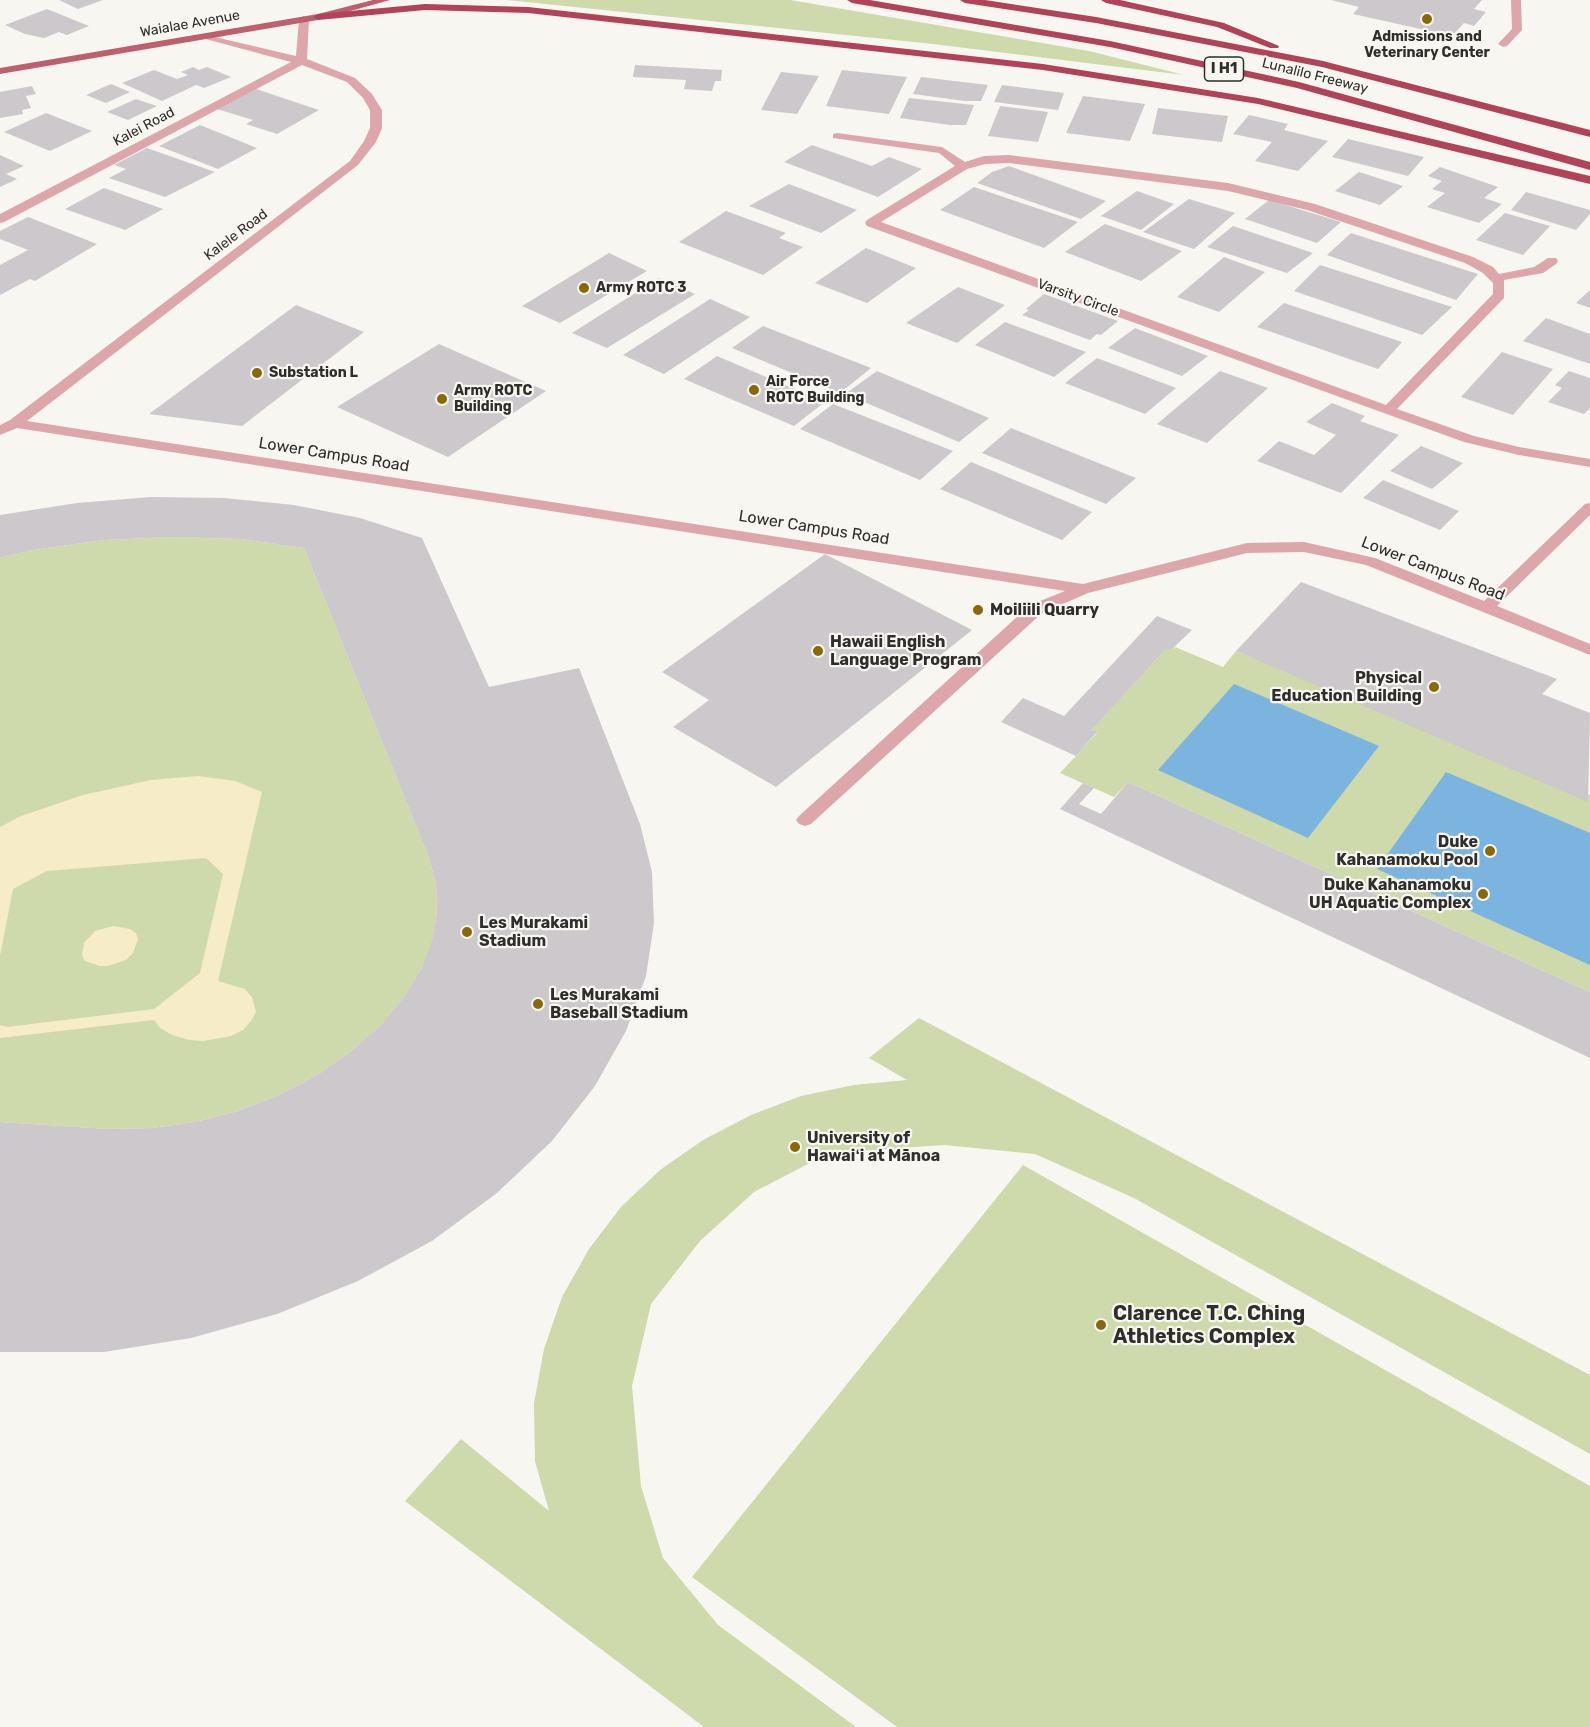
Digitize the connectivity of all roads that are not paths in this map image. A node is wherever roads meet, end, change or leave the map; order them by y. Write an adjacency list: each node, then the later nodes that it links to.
1 (385, 0): 6 (main road, Waialae Avenue)
2 (852, 0): 16 (highway, Lunalilo Freeway / I H1)
3 (965, 0): 11 (highway, Lunalilo Freeway / I H1)
4 (1106, 0): 11 (highway)
5 (1516, 0): 9 (street)
6 (318, 17): 7 (main road, Waialae Avenue); 17 (highway)
7 (304, 19): 8 (main road, Waialae Avenue); 10 (street)
8 (206, 36): 10 (street, Kalele Road); 12 (main road, Waialae Avenue)
9 (1503, 44)
10 (301, 61): 18 (street, Kalei Road); 22 (street, Kalele Road)
11 (1323, 64): 13 (highway, Lunalilo Freeway / I H1)
12 (0, 71)
13 (1590, 134)
14 (837, 136): 15 (street)
15 (963, 166): 20 (street, Varsity Circle); 21 (street, Varsity Circle)
16 (1590, 166)
17 (1590, 180)
18 (0, 219)
19 (1552, 261): 20 (street)
20 (1497, 278): 21 (street)
21 (1388, 411): 24 (street, Varsity Circle)
22 (15, 423): 23 (street, Kalele Road); 26 (street, Lower Campus Road)
23 (0, 431)
24 (1590, 463)
25 (1590, 507): 27 (street)
26 (1083, 589): 27 (street, Lower Campus Road); 29 (street)
27 (1486, 609): 28 (street, Lower Campus Road)
28 (1590, 650)
29 (805, 820)

